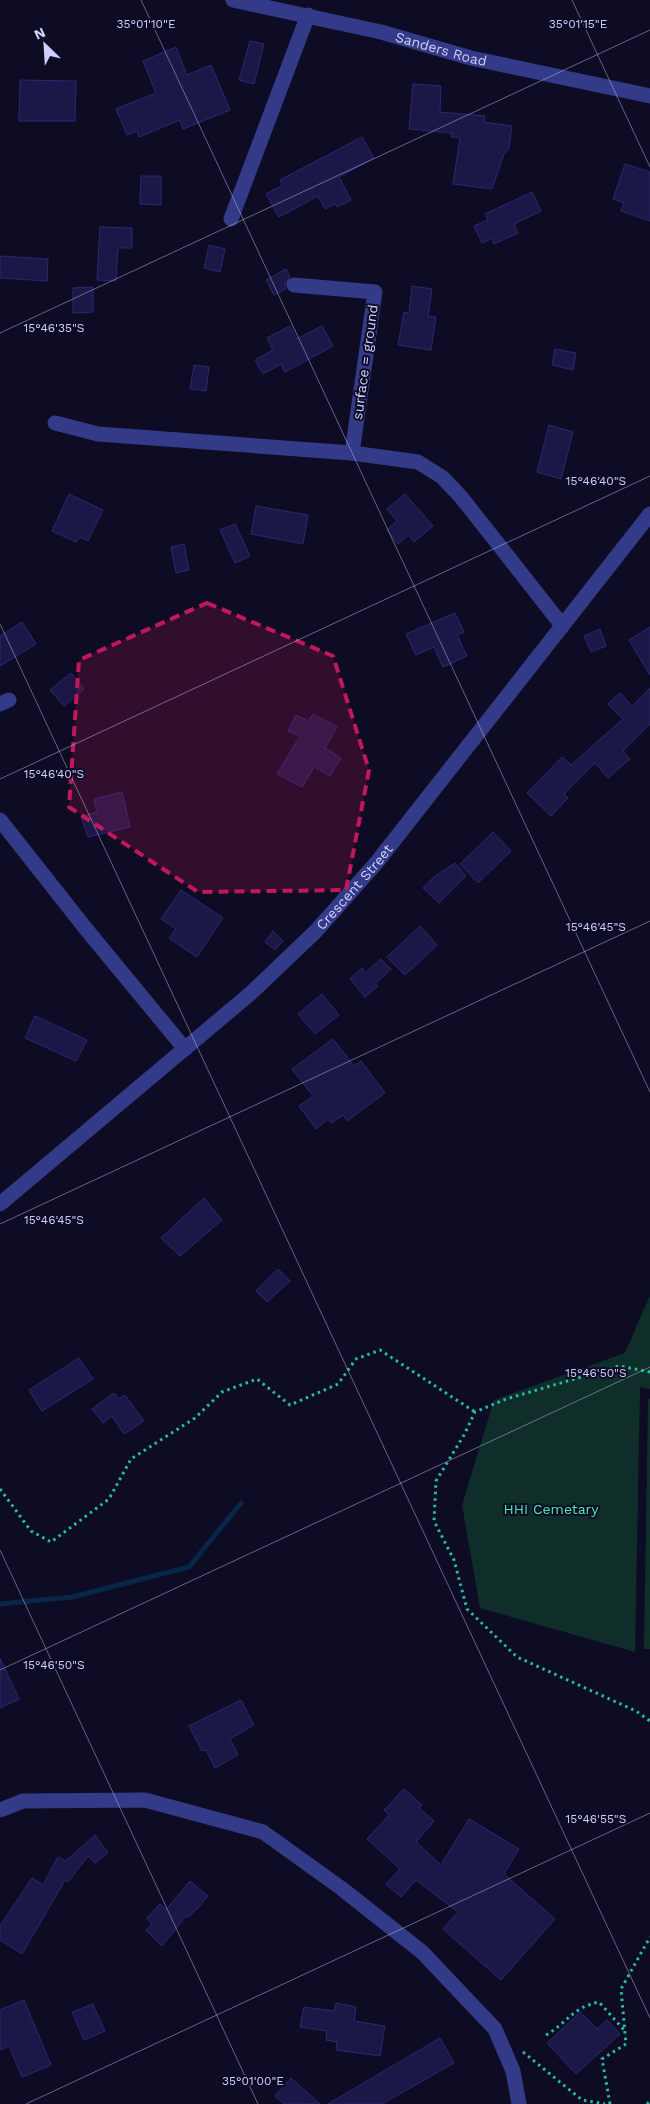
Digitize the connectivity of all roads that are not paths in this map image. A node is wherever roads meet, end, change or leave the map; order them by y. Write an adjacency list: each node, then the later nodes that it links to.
1 (233, 0): 2 (street, Sanders Road)
2 (308, 14): 3 (street, Sanders Road); 4 (street)
3 (650, 96)
4 (231, 219)
5 (294, 286): 7 (street, surface = ground)
6 (55, 423): 7 (street)
7 (352, 453): 9 (street)
8 (650, 514): 9 (street, Crescent Street)
9 (561, 624): 11 (street, Crescent Street)
10 (0, 820): 11 (street)
11 (185, 1049): 12 (street, Crescent Street)
12 (0, 1204)
13 (0, 1810): 14 (street)
14 (520, 2104)

